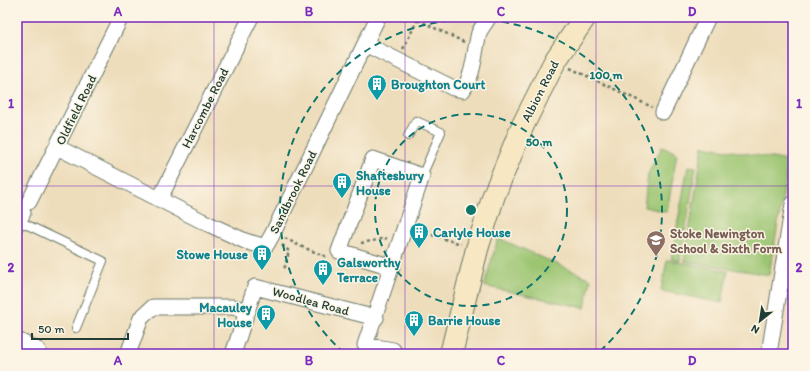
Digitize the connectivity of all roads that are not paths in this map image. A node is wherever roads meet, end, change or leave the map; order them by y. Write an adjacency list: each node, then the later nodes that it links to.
1 (121, 17): 10 (street, Oldfield Road)
2 (251, 17): 12 (street, Harcombe Road)
3 (378, 17): 7 (street, Sandbrook Road)
4 (489, 17): 7 (street)
5 (585, 17): 25 (main road, Albion Road)
6 (708, 17): 8 (street)
7 (365, 44): 12 (street, Sandbrook Road)
8 (663, 112)
9 (408, 136): 11 (lane)
10 (58, 147): 12 (street, Sandbrook Road); 14 (street, Oldfield Road)
11 (422, 176): 15 (street); 15 (street)
12 (160, 198)
13 (793, 204): 16 (street)
14 (21, 214): 19 (lane)
15 (392, 267): 18 (street)
16 (787, 284): 26 (street)
17 (248, 310): 18 (street, Woodlea Road); 22 (street); 23 (street, Woodlea Road)
18 (376, 318): 24 (street)
19 (76, 328)
20 (17, 340): 21 (street)
21 (37, 354)
22 (128, 354)
23 (233, 354)
24 (393, 354)
25 (450, 354)
26 (769, 354)

